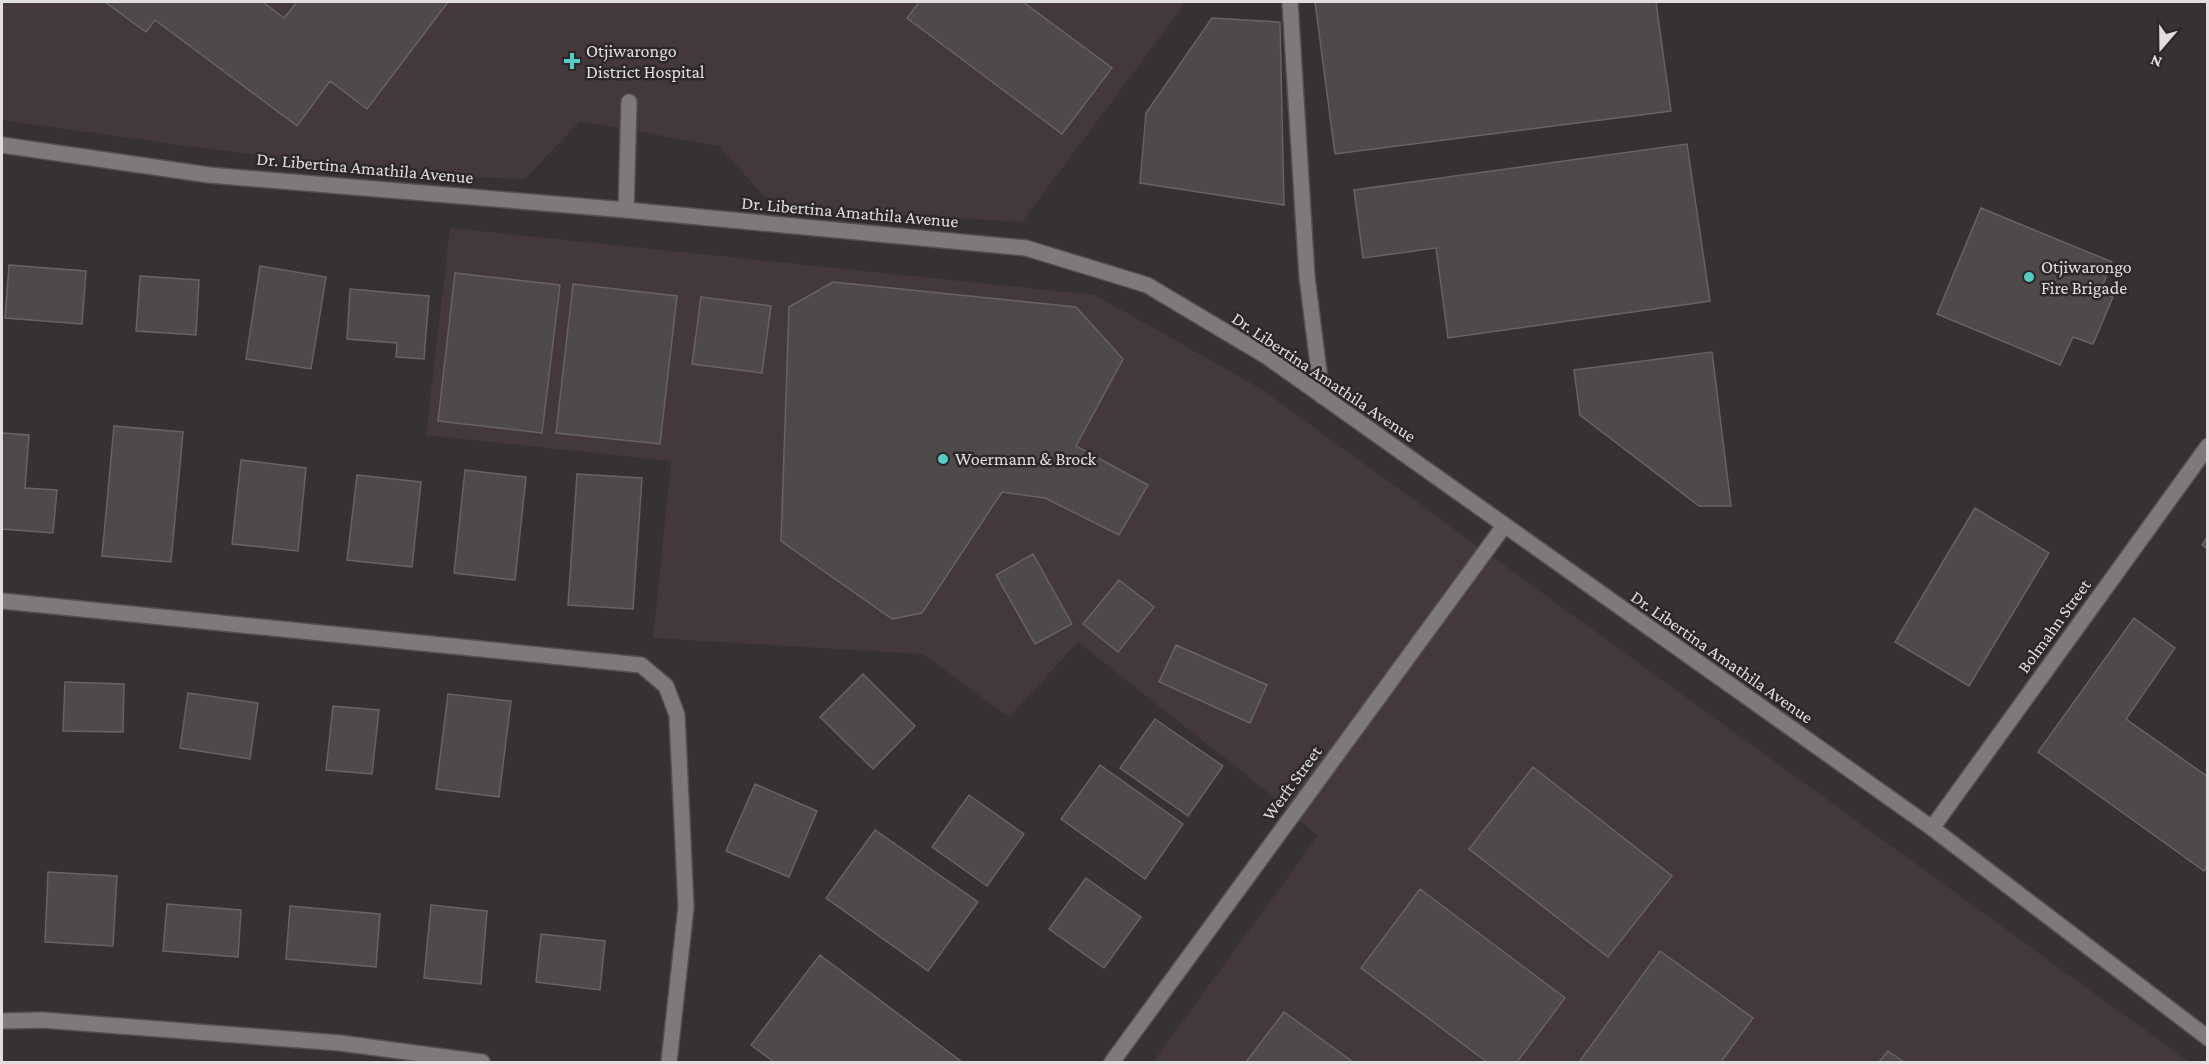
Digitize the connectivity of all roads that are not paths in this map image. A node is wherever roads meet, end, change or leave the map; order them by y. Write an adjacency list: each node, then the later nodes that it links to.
1 (1290, 2): 5 (street)
2 (628, 102): 4 (street)
3 (2, 145): 4 (street, Dr. Libertina Amathila Avenue)
4 (626, 210): 5 (street, Dr. Libertina Amathila Avenue)
5 (1322, 396): 7 (street, Dr. Libertina Amathila Avenue)
6 (2208, 446): 9 (street, Bolmahn Street)
7 (1504, 526): 9 (street, Dr. Libertina Amathila Avenue); 14 (street, Werft Street)
8 (2, 601): 13 (street)
9 (1932, 828): 11 (street, Dr. Libertina Amathila Avenue)
10 (2, 1021): 12 (street)
11 (2208, 1038)
12 (482, 1062)
13 (669, 1062)
14 (1112, 1062)

